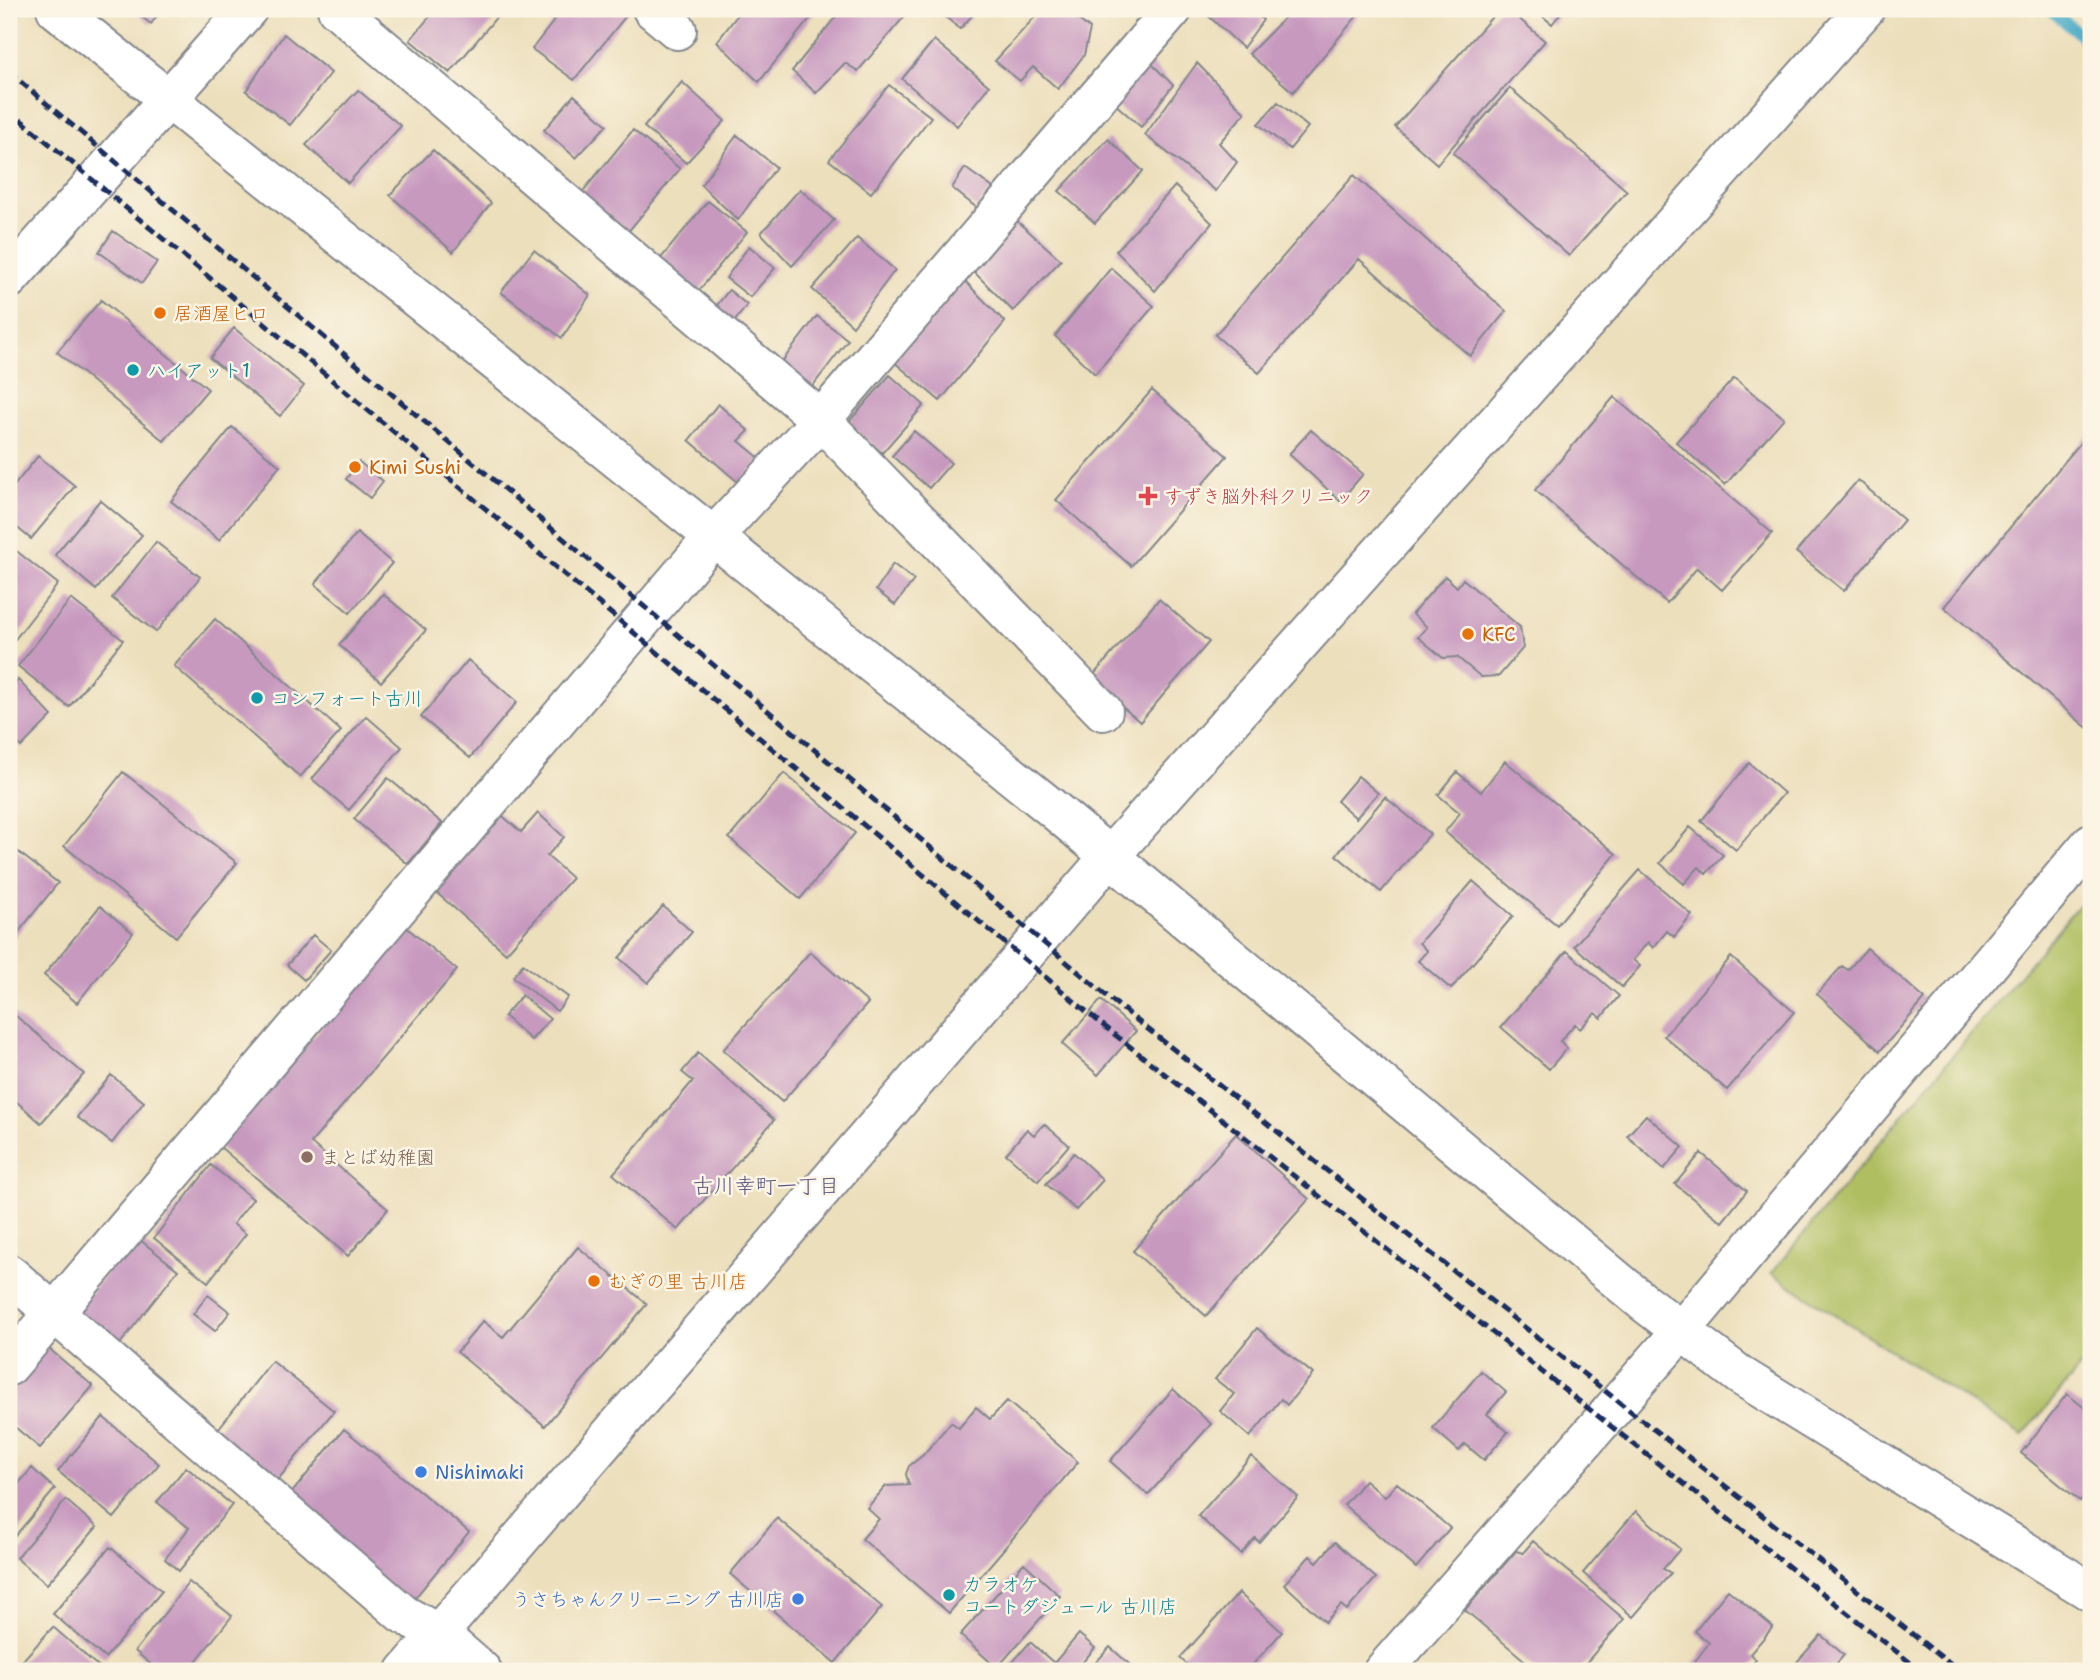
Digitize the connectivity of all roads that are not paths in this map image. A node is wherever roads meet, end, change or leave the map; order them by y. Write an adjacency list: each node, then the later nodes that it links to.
1 (56, 9): 6 (street)
2 (248, 9): 6 (street)
3 (337, 9): 8 (street)
4 (1173, 9): 8 (street)
5 (1865, 9): 12 (street)
6 (167, 97): 7 (street); 9 (street)
7 (9, 279)
8 (821, 420): 9 (street); 10 (street)
9 (714, 536): 12 (street); 14 (street)
10 (1103, 711)
11 (2091, 843): 15 (street)
12 (1110, 856): 15 (street); 18 (street)
13 (9, 1274): 14 (street)
14 (54, 1313): 16 (street); 18 (street)
15 (1681, 1331): 17 (street); 21 (street)
16 (9, 1366)
17 (2091, 1592)
18 (439, 1634): 19 (street); 20 (street)
19 (406, 1671)
20 (482, 1671)
21 (1383, 1671)

